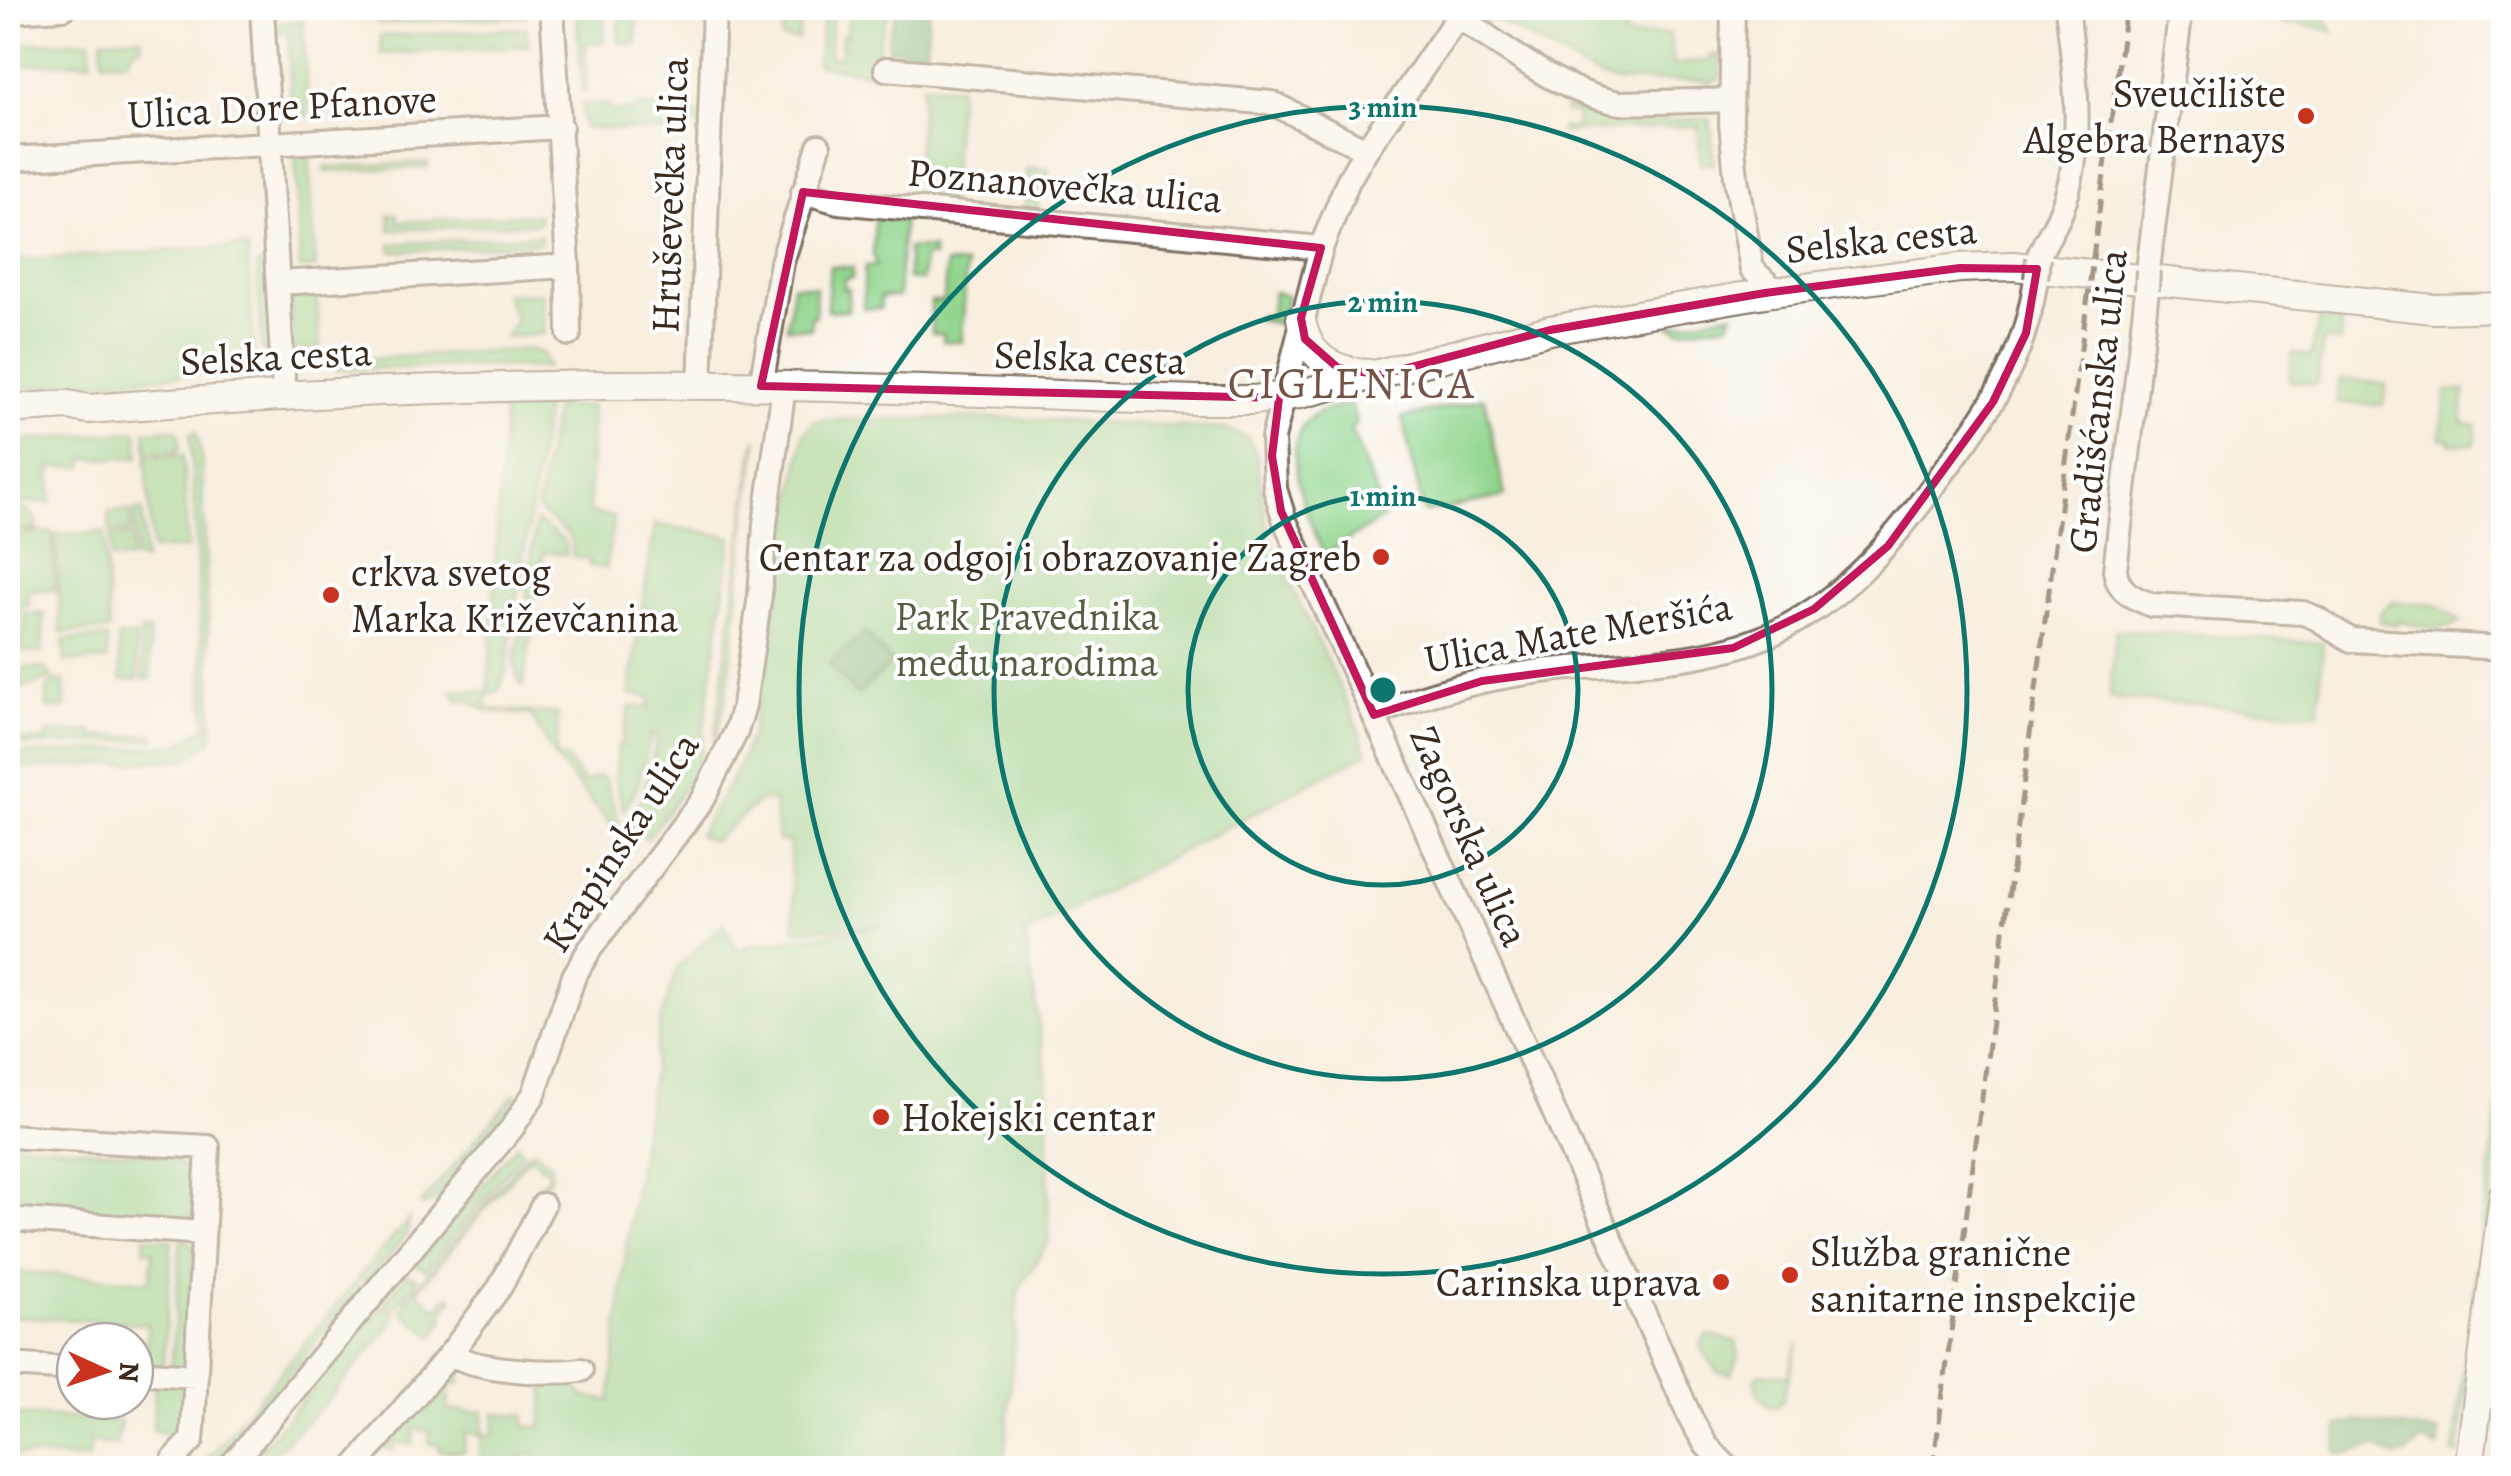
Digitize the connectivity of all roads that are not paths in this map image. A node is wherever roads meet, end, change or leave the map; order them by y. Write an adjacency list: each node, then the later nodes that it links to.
1 (64, 8): 8 (street)
2 (262, 8): 13 (street)
3 (552, 8): 12 (street)
4 (714, 8): 30 (street, Hruševečka ulica)
5 (1733, 8): 11 (street)
6 (2067, 8): 38 (street, Ulica Mate Meršića)
7 (2181, 8): 37 (street, Gradišćanska ulica)
8 (8, 11)
9 (1461, 12): 11 (street); 15 (street, Zagorska ulica)
10 (886, 68): 15 (street)
11 (1731, 100): 20 (street)
12 (561, 127): 13 (street, Ulica Dore Pfanove); 19 (street)
13 (270, 144): 16 (street, Ulica Dore Pfanove); 21 (street)
14 (819, 146): 17 (street, Krapinska ulica)
15 (1366, 150): 18 (street, Zagorska ulica)
16 (8, 159)
17 (803, 192): 18 (street, Poznanovečka ulica); 31 (street, Krapinska ulica)
18 (1321, 248): 26 (street, Zagorska ulica)
19 (568, 266): 21 (street, Selska cesta); 28 (street)
20 (1752, 269): 22 (street); 23 (street)
21 (278, 283): 32 (street)
22 (1775, 291): 23 (main road, Selska cesta); 25 (main road, Selska cesta)
23 (1736, 298): 29 (main road, Selska cesta)
24 (2504, 307): 25 (main road, Selska cesta)
25 (2434, 309): 27 (main road, Selska cesta)
26 (1302, 318): 29 (main road); 33 (street, Zagorska ulica)
27 (2504, 326)
28 (569, 334)
29 (1380, 375): 33 (main road, Selska cesta)
30 (700, 385): 31 (main road, Selska cesta); 32 (main road, Selska cesta)
31 (773, 387): 33 (main road, Selska cesta); 51 (street, Krapinska ulica)
32 (284, 394): 35 (main road, Selska cesta)
33 (1282, 396): 38 (street, Zagorska ulica)
34 (8, 409): 35 (main road, Selska cesta)
35 (88, 410): 36 (main road, Selska cesta)
36 (8, 427)
37 (2504, 648)
38 (1374, 715): 53 (street, Zagorska ulica)
39 (8, 1136): 43 (street)
40 (2504, 1196): 54 (main road)
41 (544, 1205): 44 (street)
42 (8, 1219): 43 (street)
43 (203, 1233): 49 (street)
44 (451, 1353): 47 (street); 52 (street)
45 (8, 1364): 46 (street)
46 (55, 1367)
47 (581, 1370)
48 (155, 1373): 49 (street)
49 (196, 1376): 50 (street)
50 (174, 1465)
51 (229, 1468)
52 (354, 1468)
53 (1728, 1468)
54 (2468, 1468)

